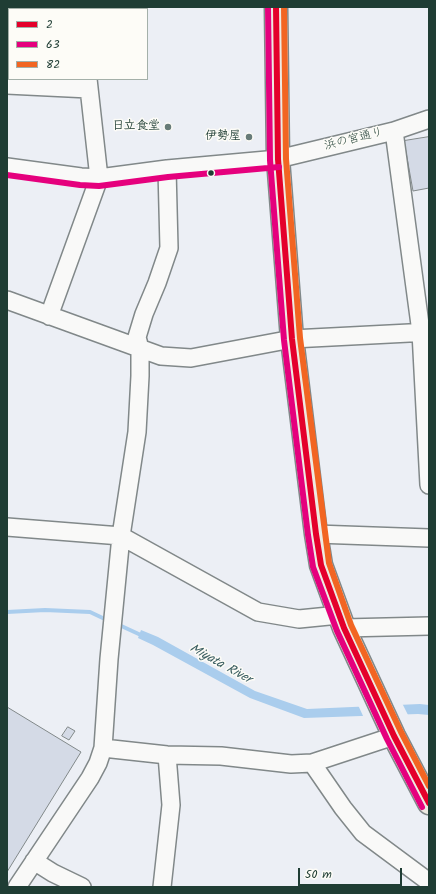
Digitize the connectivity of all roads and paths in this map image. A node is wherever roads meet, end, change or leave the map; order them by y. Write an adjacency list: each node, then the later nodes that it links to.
1 (276, 7): 6 (highway)
2 (89, 84): 3 (street); 9 (street)
3 (7, 85)
4 (429, 119): 5 (street, 浜の宮通り)
5 (394, 130): 6 (street, 浜の宮通り); 12 (street)
6 (278, 159): 8 (street, 浜の宮通り); 13 (highway)
7 (7, 167): 9 (street, 浜の宮通り)
8 (167, 169): 9 (street, 浜の宮通り); 14 (street)
9 (99, 178): 11 (street)
10 (7, 300): 11 (street)
11 (49, 316): 14 (street)
12 (425, 332): 13 (street); 15 (street)
13 (292, 339): 14 (street); 17 (highway)
14 (140, 349): 18 (street)
15 (429, 485)
16 (7, 527): 18 (street)
17 (316, 534): 19 (street); 20 (highway)
18 (122, 536): 20 (street); 23 (street)
19 (429, 538)
20 (341, 621): 21 (street); 22 (highway)
21 (429, 626)
22 (392, 732): 25 (street); 26 (highway)
23 (103, 748): 24 (street); 27 (street)
24 (167, 755): 25 (street); 31 (street)
25 (312, 763): 28 (street)
26 (429, 803)
27 (34, 861): 29 (street); 30 (street)
28 (429, 882)
29 (17, 887)
30 (82, 887)
31 (162, 887)

